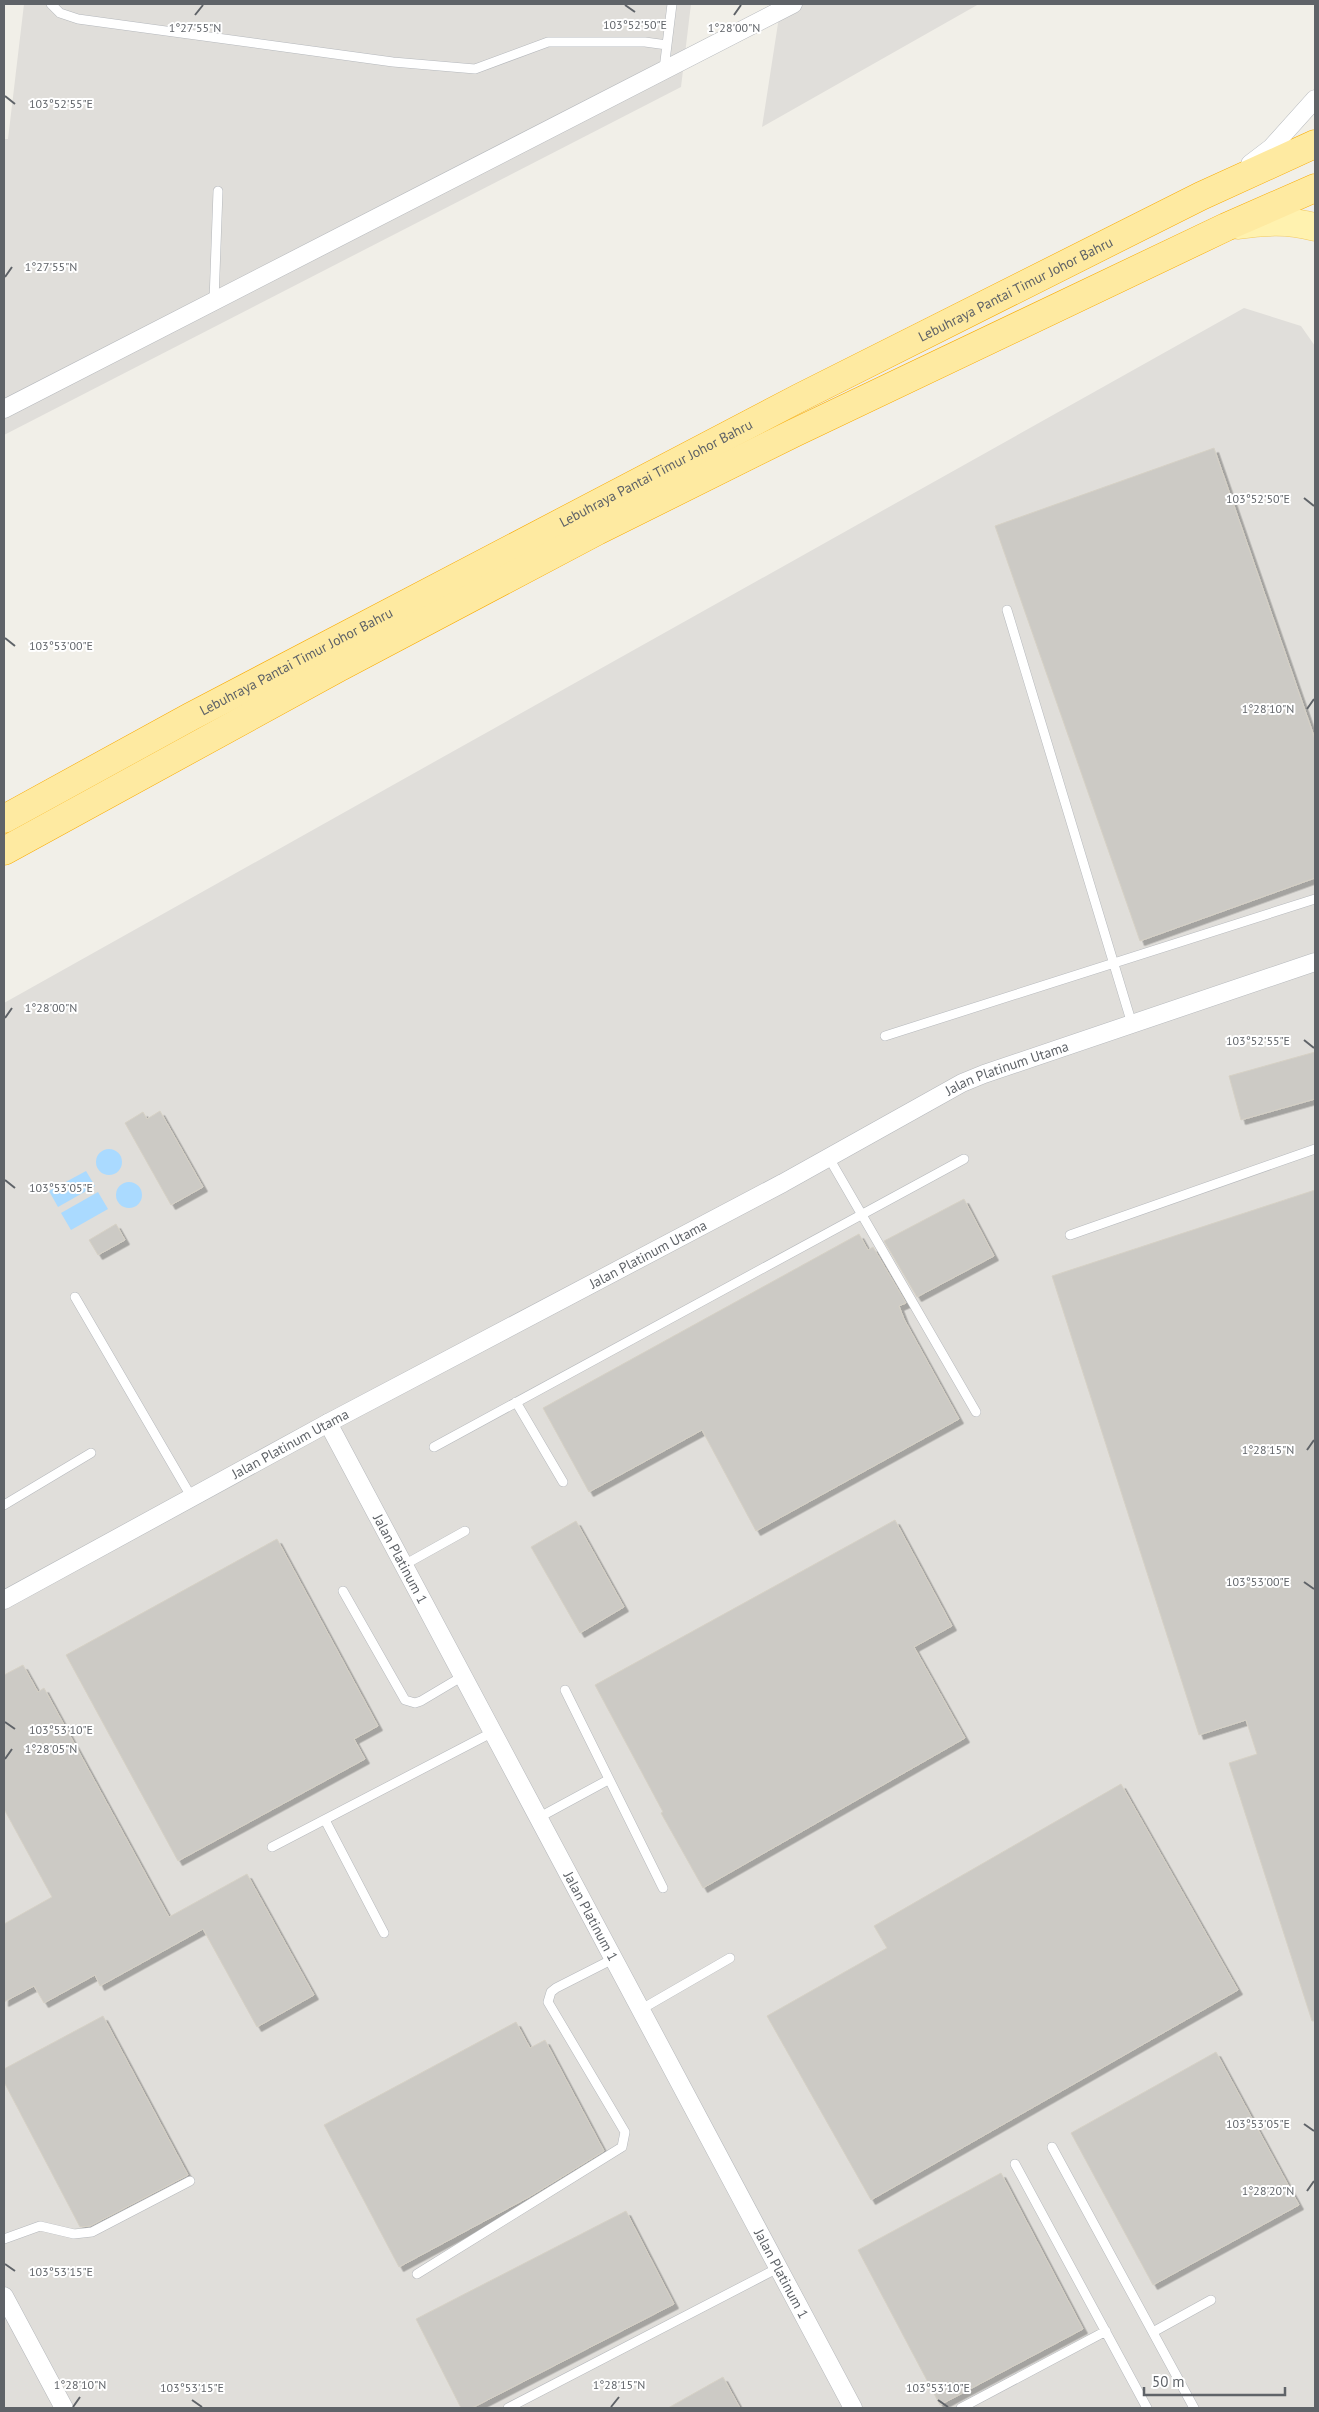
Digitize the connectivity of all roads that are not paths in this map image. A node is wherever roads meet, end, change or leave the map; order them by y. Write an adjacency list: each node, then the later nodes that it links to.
1 (51, 4): 4 (lane)
2 (672, 4): 4 (lane)
3 (793, 4): 5 (street)
4 (667, 45): 5 (lane)
5 (664, 69): 13 (street)
6 (1315, 98): 10 (street)
7 (1315, 144): 10 (highway, Lebuhraya Pantai Timur Johor Bahru)
8 (1315, 188): 11 (highway, Lebuhraya Pantai Timur Johor Bahru)
9 (218, 191): 13 (lane)
10 (1202, 196): 16 (highway, Lebuhraya Pantai Timur Johor Bahru)
11 (1226, 226): 12 (main road); 17 (highway, Lebuhraya Pantai Timur Johor Bahru)
12 (1315, 227)
13 (214, 301): 14 (street)
14 (4, 409)
15 (1006, 610): 19 (lane)
16 (4, 819)
17 (4, 852)
18 (1315, 900): 19 (lane)
19 (1114, 962): 21 (lane); 22 (lane)
20 (1315, 962): 21 (street, Jalan Platinum Utama)
21 (1132, 1024): 24 (street, Jalan Platinum Utama)
22 (885, 1036)
23 (1315, 1149): 27 (lane)
24 (829, 1158): 26 (lane); 31 (street, Jalan Platinum Utama)
25 (964, 1159): 26 (lane)
26 (861, 1214): 29 (lane); 30 (lane)
27 (1070, 1235)
28 (75, 1297): 35 (lane)
29 (516, 1402): 32 (lane); 34 (lane)
30 (976, 1412)
31 (328, 1423): 35 (street, Jalan Platinum Utama); 38 (street, Jalan Platinum 1)
32 (434, 1447)
33 (91, 1454): 36 (lane)
34 (563, 1482)
35 (192, 1498): 40 (street, Jalan Platinum Utama)
36 (4, 1505)
37 (466, 1531): 38 (lane)
38 (404, 1565): 41 (street, Jalan Platinum 1)
39 (343, 1591): 41 (lane)
40 (4, 1600)
41 (463, 1676): 43 (street, Jalan Platinum 1)
42 (565, 1690): 44 (lane)
43 (493, 1732): 45 (street, Jalan Platinum 1); 46 (lane)
44 (608, 1780): 45 (lane); 48 (lane)
45 (538, 1818): 51 (street, Jalan Platinum 1)
46 (325, 1820): 47 (lane); 49 (lane)
47 (272, 1848)
48 (663, 1888)
49 (384, 1933)
50 (730, 1958): 52 (lane)
51 (613, 1959): 52 (street, Jalan Platinum 1); 58 (lane)
52 (640, 2010): 57 (street, Jalan Platinum 1)
53 (1052, 2147): 62 (lane)
54 (1015, 2164): 61 (lane)
55 (190, 2182): 56 (lane)
56 (4, 2239)
57 (778, 2268): 64 (lane); 65 (street, Jalan Platinum 1)
58 (417, 2274)
59 (4, 2296): 63 (street)
60 (1211, 2300): 62 (lane)
61 (1106, 2332): 66 (lane); 67 (lane)
62 (1152, 2332): 68 (lane)
63 (64, 2408)
64 (508, 2408)
65 (853, 2408)
66 (961, 2408)
67 (1148, 2408)
68 (1194, 2408)

